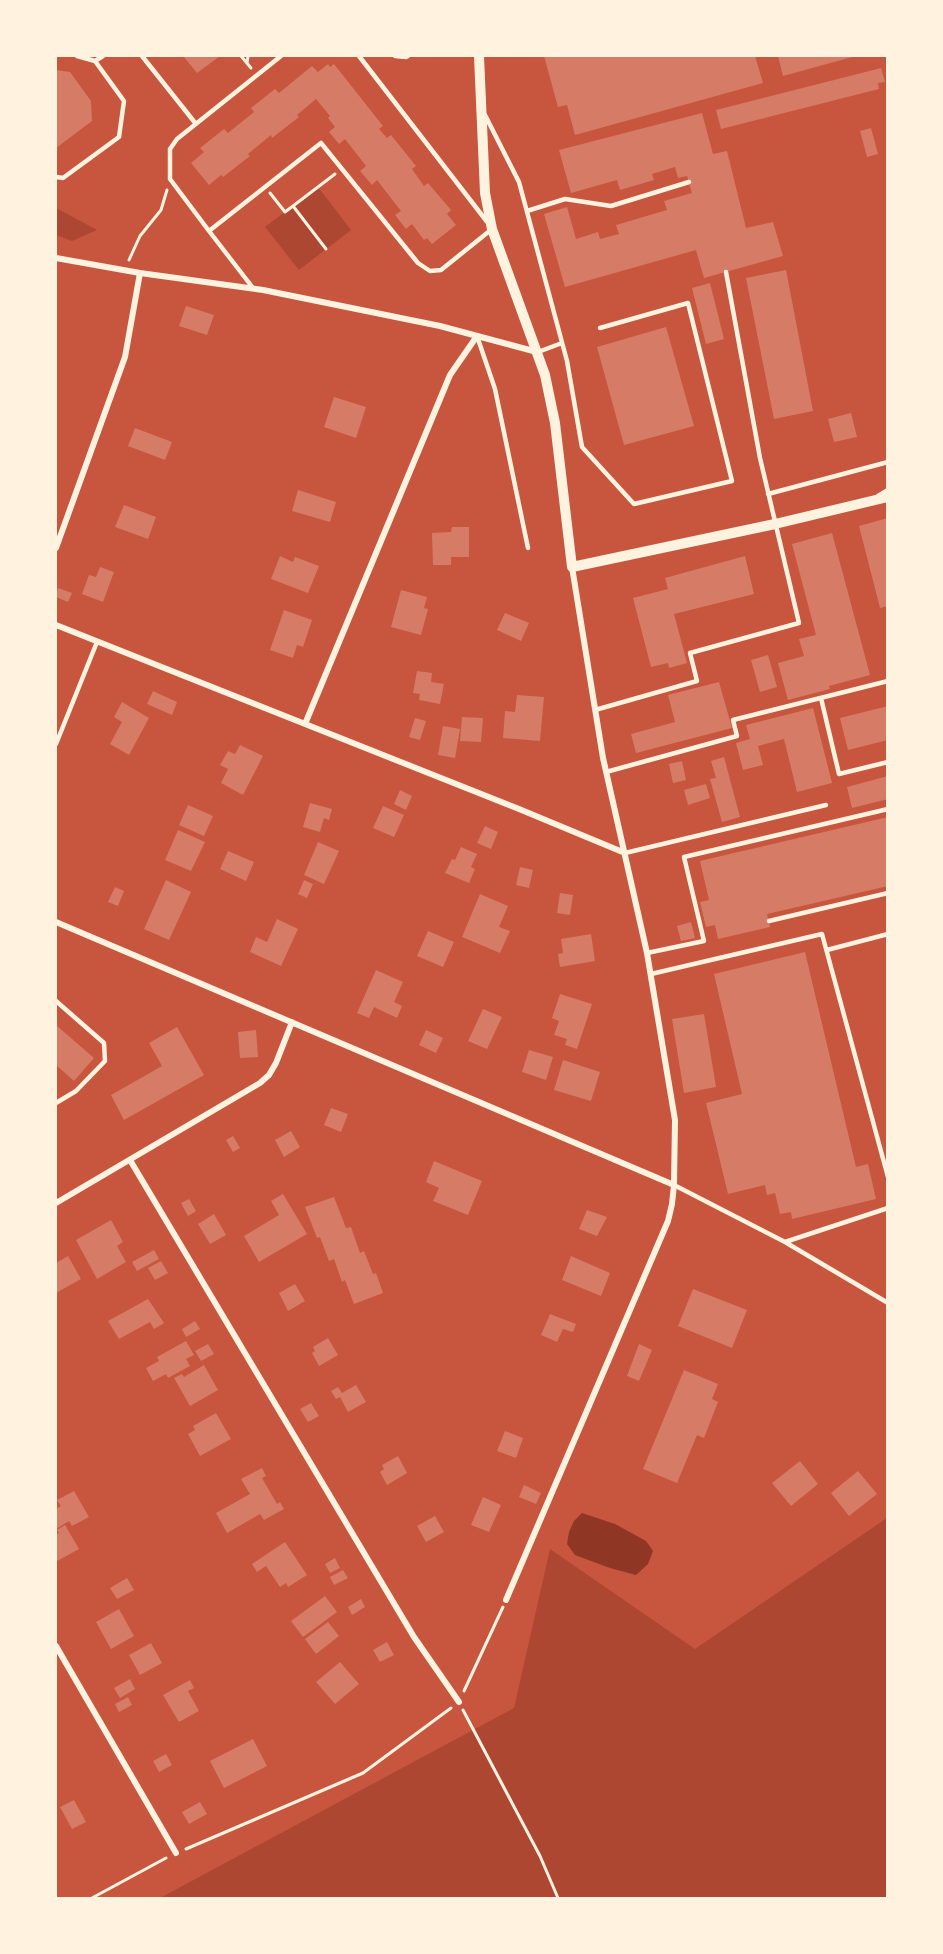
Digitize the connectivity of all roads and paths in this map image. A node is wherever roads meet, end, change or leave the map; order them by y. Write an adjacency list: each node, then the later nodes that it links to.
1 (77, 56): 11 (lane)
2 (103, 56): 11 (lane)
3 (142, 56): 15 (lane)
4 (241, 56): 12 (path)
5 (248, 56): 12 (path)
6 (281, 56): 13 (lane)
7 (359, 56): 23 (lane)
8 (395, 56): 9 (lane)
9 (406, 56)
10 (479, 56): 14 (street)
11 (95, 61): 17 (lane)
12 (247, 63): 13 (path)
13 (256, 75): 15 (lane)
14 (481, 107): 22 (lane); 23 (street)
15 (196, 124): 18 (lane)
16 (342, 168): 20 (lane); 21 (path); 23 (lane)
17 (56, 177)
18 (170, 179): 24 (lane); 27 (path)
19 (689, 182): 22 (lane)
20 (266, 187): 21 (path); 24 (lane)
21 (293, 206): 25 (path)
22 (527, 212): 33 (lane)
23 (492, 229): 34 (street)
24 (209, 231): 30 (lane)
25 (326, 249)
26 (56, 258): 27 (street)
27 (125, 270): 29 (street)
28 (726, 272): 37 (lane)
29 (140, 273): 30 (street); 41 (street)
30 (253, 288): 32 (street)
31 (600, 328): 33 (lane)
32 (477, 336): 34 (street); 42 (lane); 49 (street)
33 (562, 343): 34 (lane)
34 (538, 352): 43 (street)
35 (888, 462): 37 (lane)
36 (888, 490): 39 (lane)
37 (768, 494): 40 (lane)
38 (888, 497): 39 (street)
39 (868, 502): 40 (street)
40 (775, 524): 43 (street); 48 (lane)
41 (56, 548)
42 (528, 548)
43 (573, 567): 48 (street)
44 (56, 625): 45 (street)
45 (97, 642): 49 (street); 50 (lane)
46 (888, 681): 47 (lane)
47 (821, 698): 51 (lane); 52 (lane)
48 (595, 710): 52 (street)
49 (305, 724): 55 (street)
50 (56, 744)
51 (888, 762)
52 (606, 772): 55 (street)
53 (826, 805): 55 (lane)
54 (888, 809): 61 (lane)
55 (626, 853): 61 (street)
56 (888, 893): 57 (lane)
57 (769, 921)
58 (56, 922): 64 (street)
59 (888, 934): 60 (lane)
60 (827, 950): 62 (lane); 67 (lane)
61 (647, 952): 62 (street)
62 (651, 974): 68 (street)
63 (56, 1001): 65 (lane)
64 (292, 1022): 66 (street); 68 (street)
65 (56, 1103)
66 (130, 1160): 69 (street); 75 (street)
67 (888, 1177)
68 (674, 1185): 71 (lane); 73 (street)
69 (56, 1203)
70 (888, 1208): 71 (lane)
71 (785, 1242): 72 (lane)
72 (888, 1303)
73 (506, 1600): 75 (path)
74 (56, 1646): 76 (street)
75 (459, 1702): 76 (path); 78 (path)
76 (176, 1853): 77 (path)
77 (92, 1899)
78 (558, 1899)

